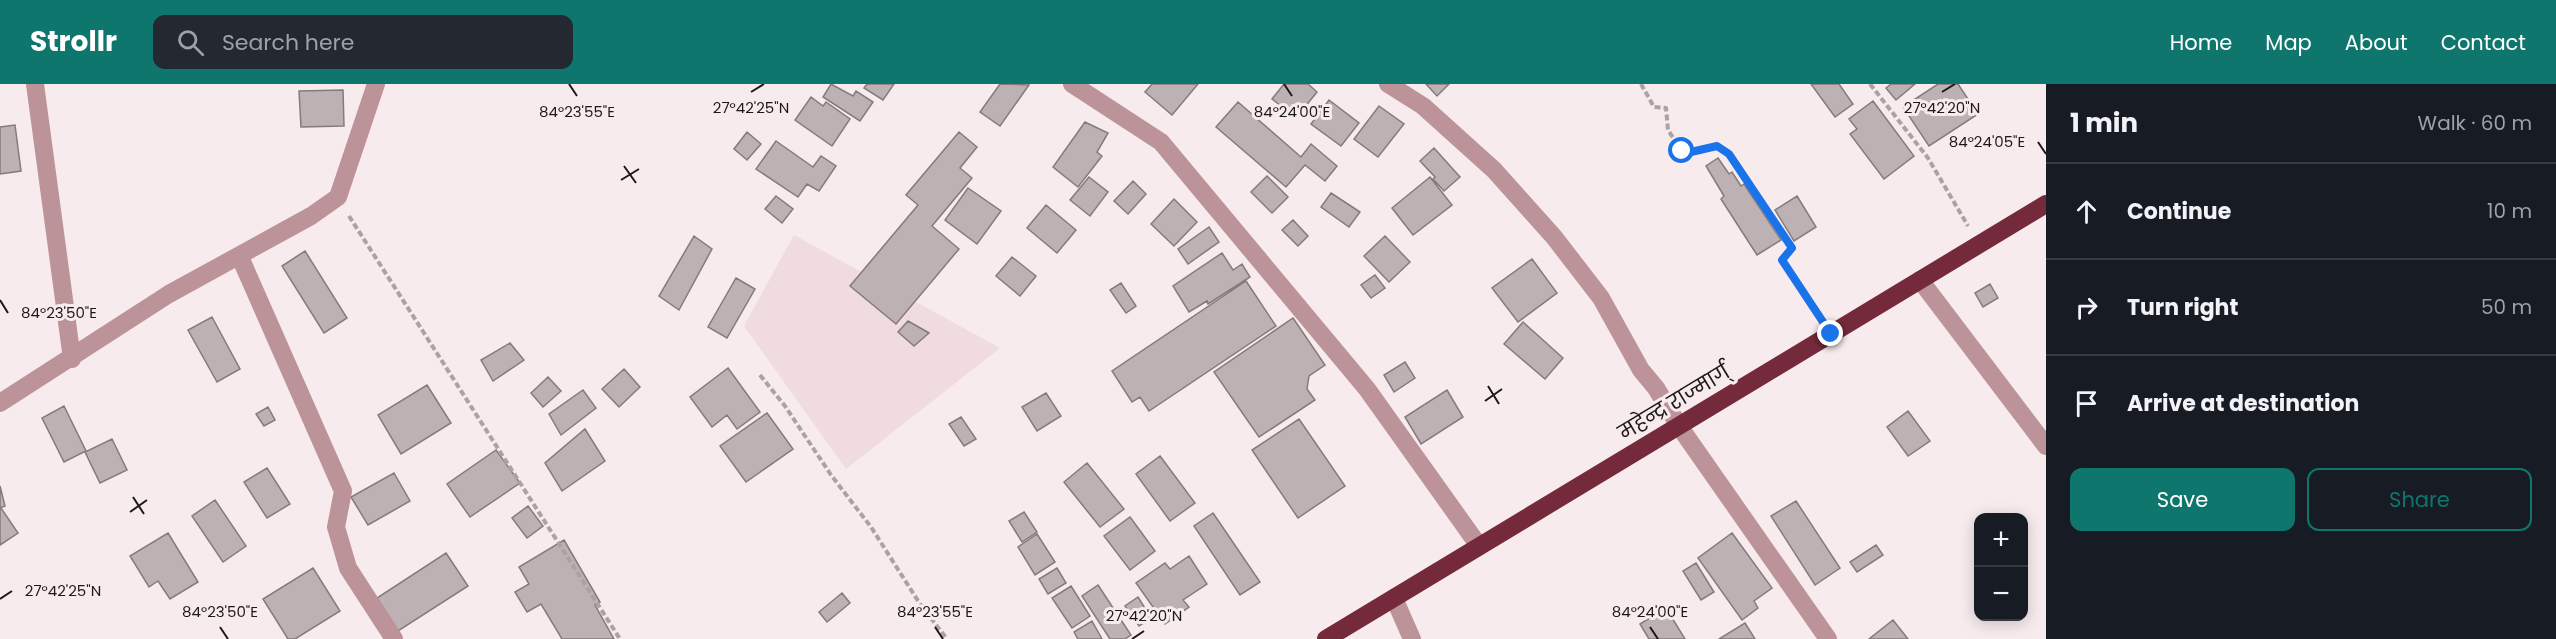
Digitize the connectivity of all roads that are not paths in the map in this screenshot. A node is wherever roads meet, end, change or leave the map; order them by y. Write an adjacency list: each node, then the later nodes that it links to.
1 (35, 84): 8 (street)
2 (376, 84): 6 (street)
3 (1072, 84): 12 (street)
4 (1388, 84): 10 (street)
5 (2046, 204): 7 (highway, महेन्द्र राज्मार्ग्)
6 (240, 257): 8 (street); 14 (street)
7 (1920, 280): 10 (highway, महेन्द्र राज्मार्ग्); 11 (street)
8 (72, 359): 9 (street)
9 (0, 403)
10 (1679, 426): 12 (highway, महेन्द्र राज्मार्ग्); 17 (street)
11 (2046, 446)
12 (1479, 546): 13 (highway, महेन्द्र राज्मार्ग्)
13 (1394, 598): 15 (highway, महेन्द्र राज्मार्ग्); 16 (street)
14 (394, 639)
15 (1326, 639)
16 (1412, 639)
17 (1828, 639)

